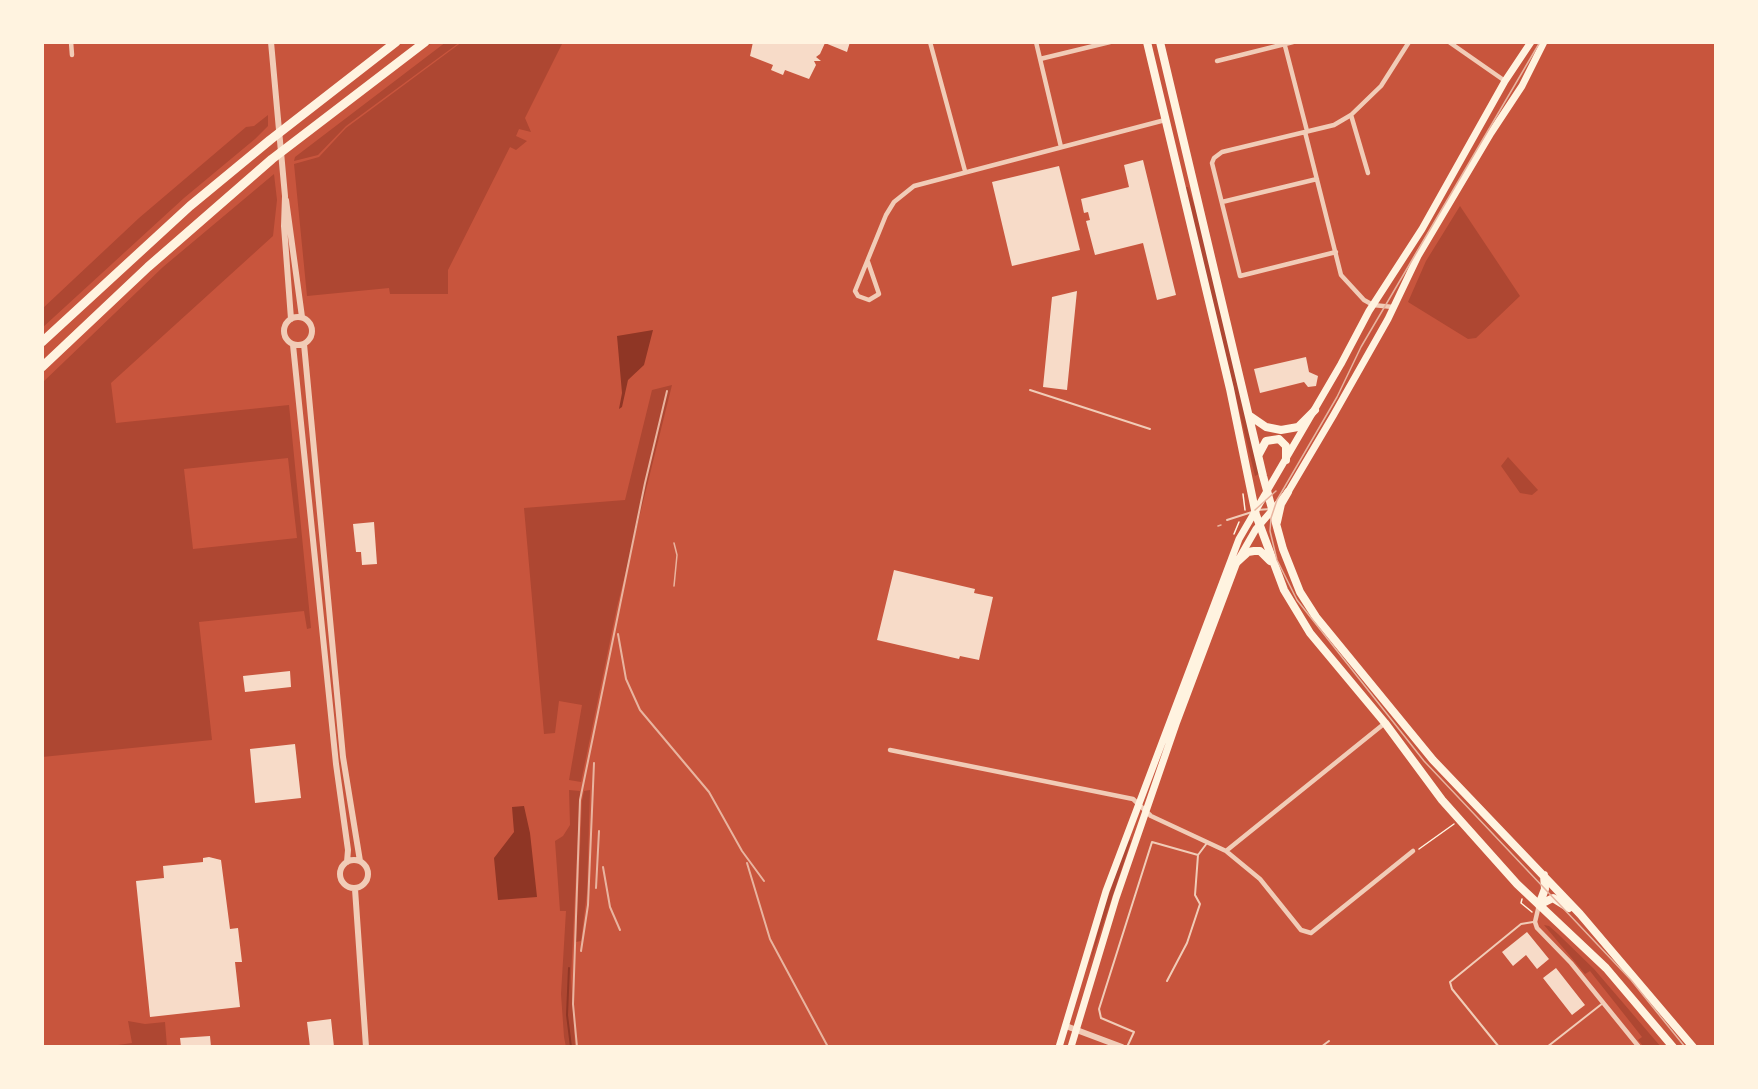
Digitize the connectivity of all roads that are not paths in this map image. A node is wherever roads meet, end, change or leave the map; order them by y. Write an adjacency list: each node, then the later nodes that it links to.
1 (71, 42): 16 (street)
2 (271, 42): 28 (street)
3 (396, 42): 36 (highway)
4 (425, 42): 39 (highway)
5 (930, 42): 25 (street)
6 (1036, 42): 17 (street)
7 (1110, 42): 17 (street)
8 (1147, 42): 22 (main road)
9 (1160, 42): 21 (main road)
10 (1293, 42): 15 (street)
11 (1409, 42): 20 (street)
12 (1449, 42): 19 (street)
13 (1532, 42): 19 (main road)
14 (1544, 42): 33 (main road)
15 (1284, 43): 18 (street); 23 (street)
16 (72, 55)
17 (1040, 59): 24 (street)
18 (1217, 61)
19 (1505, 81): 32 (main road)
20 (1351, 115): 23 (street); 26 (street)
21 (1179, 117): 22 (lane); 42 (main road)
22 (1166, 120): 24 (street); 49 (main road)
23 (1306, 131): 27 (street); 29 (street)
24 (1060, 147): 25 (street)
25 (965, 171): 31 (street)
26 (1368, 173)
27 (1317, 179): 29 (street); 30 (street)
28 (285, 196): 34 (street); 35 (street)
29 (1222, 202): 30 (street)
30 (1336, 252): 32 (street)
31 (868, 262): 31 (street)
32 (1373, 305): 33 (street); 41 (main road)
33 (1393, 307): 47 (main road)
34 (302, 318): 35 (street); 37 (street)
35 (291, 319): 38 (street)
36 (42, 342)
37 (304, 344): 38 (street); 63 (street)
38 (293, 345): 64 (street)
39 (42, 367)
40 (1030, 390): 43 (lane)
41 (1315, 410): 42 (main road); 45 (main road)
42 (1249, 414): 44 (main road)
43 (1150, 429)
44 (1259, 456): 45 (main road); 46 (main road)
45 (1286, 460): 46 (main road)
46 (1268, 491): 48 (main road); 49 (main road)
47 (1288, 492): 48 (main road); 52 (main road)
48 (1272, 509): 49 (lane); 51 (main road); 52 (main road)
49 (1255, 510): 50 (lane); 51 (main road); 57 (main road)
50 (1227, 519)
51 (1259, 525): 53 (main road); 54 (main road)
52 (1277, 526): 65 (main road)
53 (1237, 562): 54 (main road); 58 (main road)
54 (1272, 562): 55 (main road)
55 (1385, 723): 60 (street); 67 (main road)
56 (891, 750): 57 (street)
57 (1138, 803): 58 (street); 72 (main road)
58 (1146, 812): 59 (street); 73 (main road)
59 (1208, 841): 60 (street); 62 (lane)
60 (1226, 851): 61 (street)
61 (1413, 851)
62 (1198, 855): 70 (lane); 79 (lane)
63 (360, 861): 64 (street); 66 (street)
64 (347, 862): 66 (street)
65 (1544, 875): 67 (main road); 68 (main road)
66 (355, 889): 75 (street)
67 (1539, 905): 68 (main road); 69 (street); 84 (main road)
68 (1580, 914): 85 (main road)
69 (1535, 922): 71 (street); 81 (lane)
70 (1167, 981)
71 (1603, 1003): 82 (lane); 83 (street)
72 (1066, 1026): 73 (street); 76 (main road)
73 (1077, 1030): 77 (main road); 78 (street)
74 (1329, 1041): 80 (lane)
75 (366, 1047)
76 (1059, 1047)
77 (1071, 1047)
78 (1122, 1047)
79 (1127, 1047)
80 (1321, 1047)
81 (1498, 1047)
82 (1547, 1047)
83 (1640, 1047)
84 (1673, 1047)
85 (1693, 1047)

